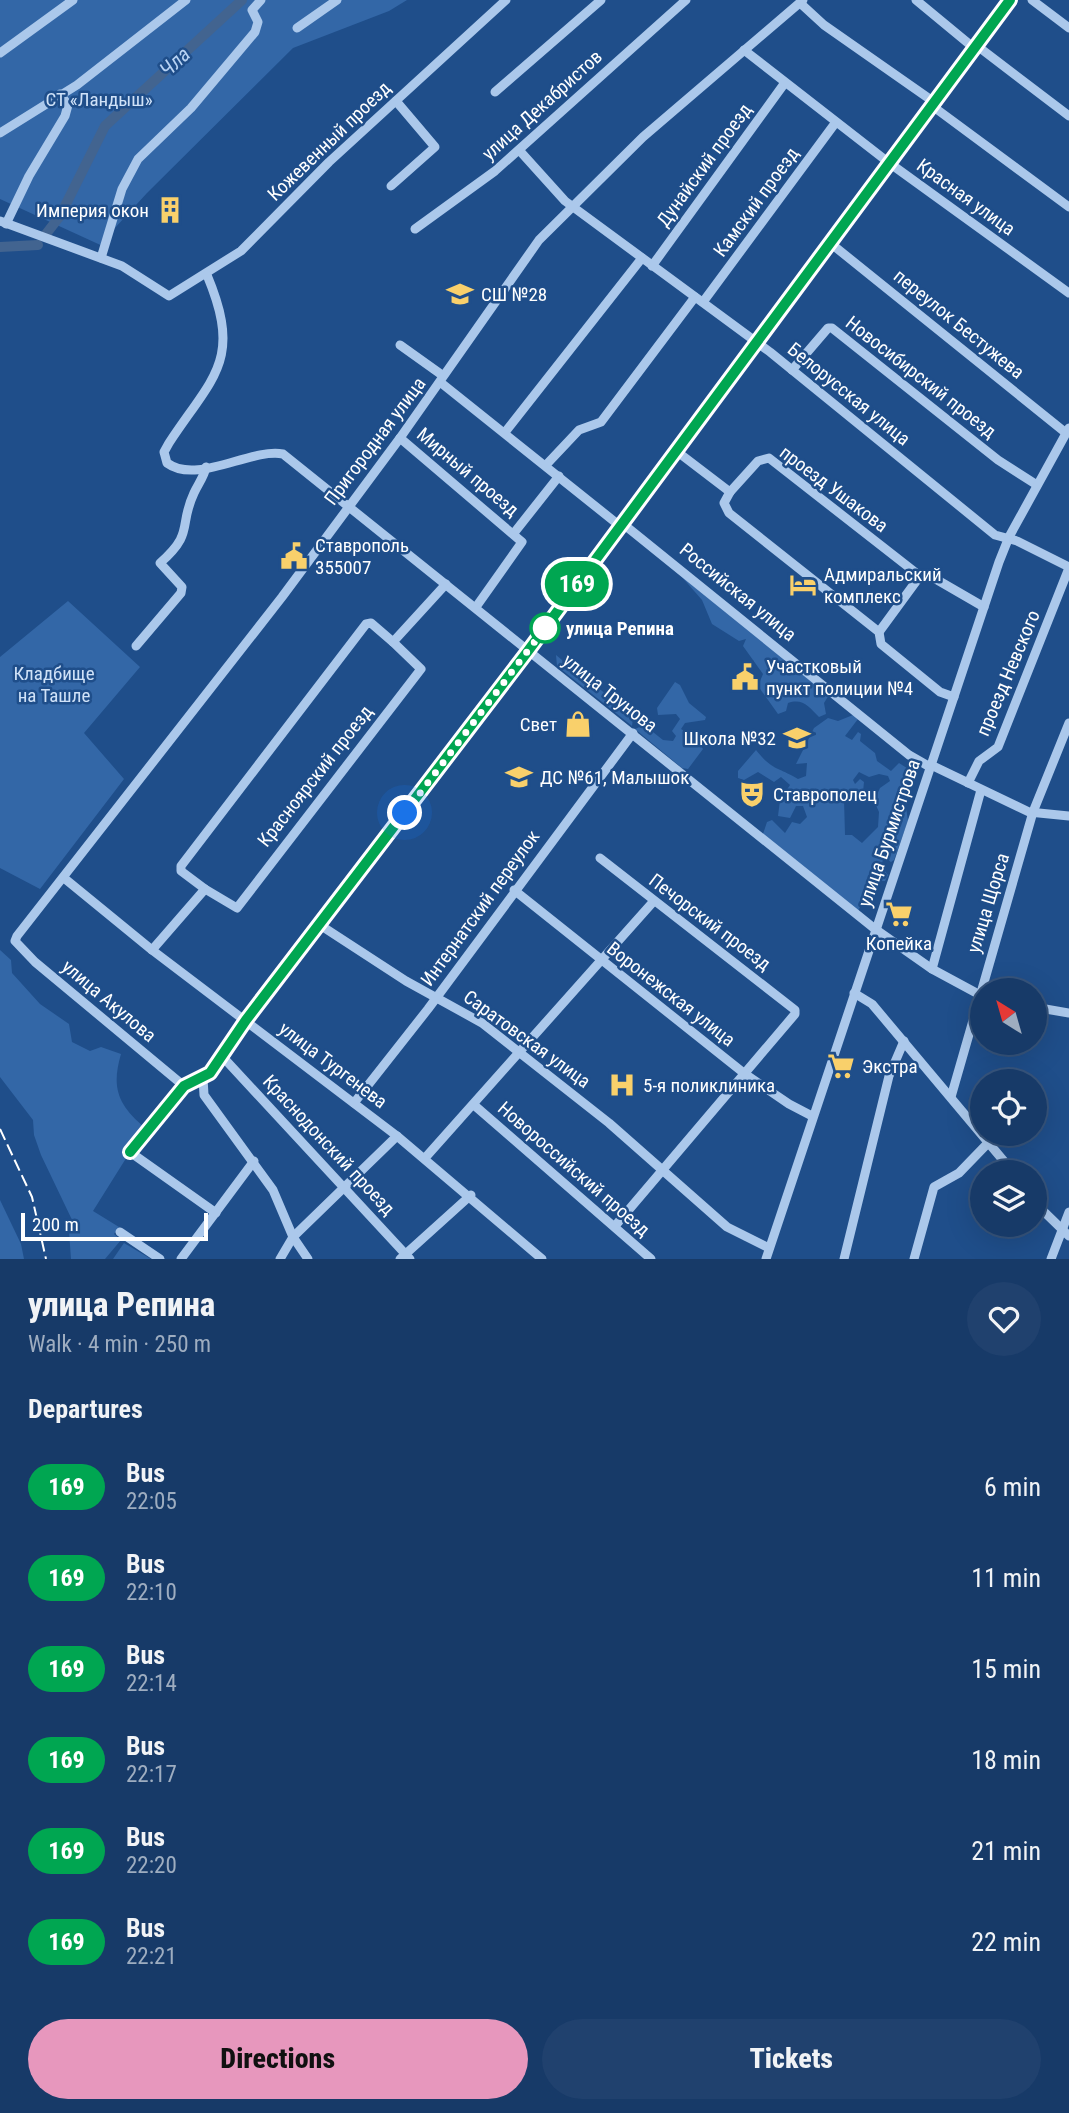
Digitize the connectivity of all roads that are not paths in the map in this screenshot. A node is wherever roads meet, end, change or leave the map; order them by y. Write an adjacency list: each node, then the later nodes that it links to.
1 (73, 0): 16 (street)
2 (186, 0): 19 (street)
3 (261, 0): 33 (street)
4 (337, 0): 12 (street)
5 (506, 0): 20 (street, Кожевенный проезд)
6 (601, 0): 18 (street)
7 (686, 0): 25 (street, улица Декабристов)
8 (916, 0): 14 (street)
9 (1010, 0): 14 (street)
10 (1032, 0): 13 (street)
11 (801, 1): 15 (street, Пригородная улица); 21 (street)
12 (298, 28)
13 (1069, 29)
14 (975, 47): 21 (street); 22 (street)
15 (744, 50): 17 (street, Красная улица); 28 (street, Пригородная улица)
16 (0, 53)
17 (784, 84): 23 (street, Красная улица); 35 (street, Дунайский проезд)
18 (495, 92)
19 (60, 94): 24 (street); 30 (street)
20 (396, 101): 27 (street); 36 (street, Кожевенный проезд)
21 (933, 103): 26 (street); 29 (street)
22 (1069, 116)
23 (836, 122): 26 (street, Красная улица); 38 (street, Камский проезд)
24 (0, 133)
25 (519, 150): 28 (street, Белорусская улица); 31 (street, улица Декабристов)
26 (888, 162): 32 (street); 37 (street, Красная улица)
27 (391, 186)
28 (571, 205): 34 (street, Белорусская улица); 42 (street, Пригородная улица)
29 (1069, 207)
30 (3, 223): 33 (street)
31 (415, 229)
32 (829, 242): 39 (street); 43 (street, переулок Бестужева)
33 (102, 258): 36 (street, Кожевенный проезд)
34 (642, 258): 35 (street, Белорусская улица); 44 (street)
35 (652, 266): 38 (street, Белорусская улица)
36 (207, 275): 48 (street, улица Трунова)
37 (1069, 293)
38 (699, 300): 39 (street, Белорусская улица); 47 (street, Камский проезд)
39 (755, 341): 41 (street, Белорусская улица); 46 (street)
40 (400, 345): 42 (street, Российская улица)
41 (792, 370): 50 (street, Новосибирский проезд); 55 (street, Белорусская улица)
42 (441, 379): 44 (street, Российская улица); 45 (street, Пригородная улица)
43 (1068, 430): 50 (street, улица Бурмистрова)
44 (506, 432): 47 (street, Российская улица)
45 (400, 438): 52 (street, Пригородная улица); 54 (street, Мирный проезд)
46 (675, 450): 51 (street); 53 (street)
47 (546, 465): 49 (street, Российская улица)
48 (206, 467): 52 (street, улица Трунова); 63 (street)
49 (559, 476): 53 (street, Российская улица); 54 (street, Мирный проезд)
50 (1037, 485): 55 (street, улица Бурмистрова)
51 (730, 492): 57 (street, проезд Ушакова); 61 (street)
52 (349, 505): 58 (street, улица Трунова); 74 (street, Пригородная улица)
53 (621, 524): 64 (street); 68 (street, Российская улица)
54 (514, 533): 59 (street, Мирный проезд)
55 (1009, 537): 56 (street, Белорусская улица); 60 (street, улица Бурмистрова)
56 (1069, 567): 69 (street, проезд Невского)
57 (920, 576): 60 (street, проезд Ушакова); 61 (street)
58 (446, 583): 59 (street, улица Трунова); 62 (street)
59 (476, 607): 64 (street, улица Трунова)
60 (984, 607): 65 (street, улица Бурмистрова)
61 (879, 632): 65 (street)
62 (393, 642): 75 (street, Красноярский проезд); 75 (street, Красноярский проезд)
63 (136, 646)
64 (528, 651): 67 (street, улица Трунова); 78 (street)
65 (954, 698): 68 (street, улица Бурмистрова)
66 (1069, 723): 71 (street, улица Щорса)
67 (633, 733): 76 (street, Интернатский переулок); 79 (street, улица Трунова)
68 (930, 766): 69 (street, Российская улица); 79 (street, улица Бурмистрова)
69 (968, 783): 70 (street, Российская улица)
70 (981, 790): 71 (street, Российская улица); 83 (street)
71 (1033, 812): 72 (street, Российская улица); 84 (street, улица Щорса)
72 (1069, 816)
73 (600, 858): 77 (street, Печорский проезд)
74 (64, 878): 80 (street, Пригородная улица); 81 (street, улица Тургенева)
75 (205, 889): 81 (street)
76 (514, 890): 82 (street, Воронежская улица); 87 (street, Интернатский переулок)
77 (653, 902): 82 (street); 95 (street, Печорский проезд)
78 (320, 925): 87 (street, Саратовская улица); 90 (street)
79 (875, 929): 83 (street, улица Трунова); 86 (street, улица Бурмистрова)
80 (15, 941): 97 (street, улица Акулова)
81 (152, 950): 90 (street, улица Тургенева)
82 (600, 960): 93 (street); 95 (street, Воронежская улица)
83 (932, 969): 85 (street, улица Трунова)
84 (985, 978)
85 (970, 990)
86 (853, 993): 92 (street); 101 (street, улица Бурмистрова)
87 (437, 996): 93 (street, Саратовская улица); 99 (street, Интернатский переулок)
88 (1047, 1009): 89 (street)
89 (1069, 1013)
90 (246, 1020): 94 (street); 99 (street, улица Тургенева)
91 (970, 1035): 98 (street, улица Щорса)
92 (904, 1041): 98 (street); 128 (street)
93 (521, 1051): 100 (street); 109 (street, Саратовская улица)
94 (221, 1055): 96 (street); 110 (street, Краснодонский проезд)
95 (745, 1074): 101 (street, Воронежская улица); 109 (street)
96 (203, 1078): 97 (street); 108 (street)
97 (184, 1086): 113 (street)
98 (951, 1097): 102 (street)
99 (354, 1102): 103 (street, улица Тургенева)
100 (474, 1105): 106 (street); 115 (street, Новороссийский проезд)
101 (812, 1116): 119 (street, улица Бурмистрова)
102 (970, 1121)
103 (397, 1136): 106 (street, улица Тургенева); 110 (street)
104 (985, 1146): 129 (street)
105 (991, 1146): 107 (street)
106 (425, 1158): 111 (street, улица Тургенева)
107 (1003, 1160)
108 (254, 1161): 113 (street); 118 (street)
109 (661, 1169): 115 (street); 119 (street, Саратовская улица)
110 (344, 1184): 118 (street); 120 (street, Краснодонский проезд)
111 (471, 1195): 120 (street); 125 (street, улица Тургенева)
112 (1069, 1212): 117 (street)
113 (216, 1213): 122 (street)
114 (1047, 1215): 117 (street)
115 (615, 1226): 126 (street, Новороссийский проезд)
116 (120, 1231): 121 (street)
117 (1066, 1234): 130 (street)
118 (293, 1237): 123 (street); 124 (street)
119 (769, 1248): 127 (street, улица Бурмистрова)
120 (405, 1258)
121 (160, 1259)
122 (181, 1259)
123 (280, 1259)
124 (308, 1259)
125 (542, 1259)
126 (651, 1259)
127 (766, 1259)
128 (844, 1259)
129 (914, 1259)
130 (1051, 1259)

